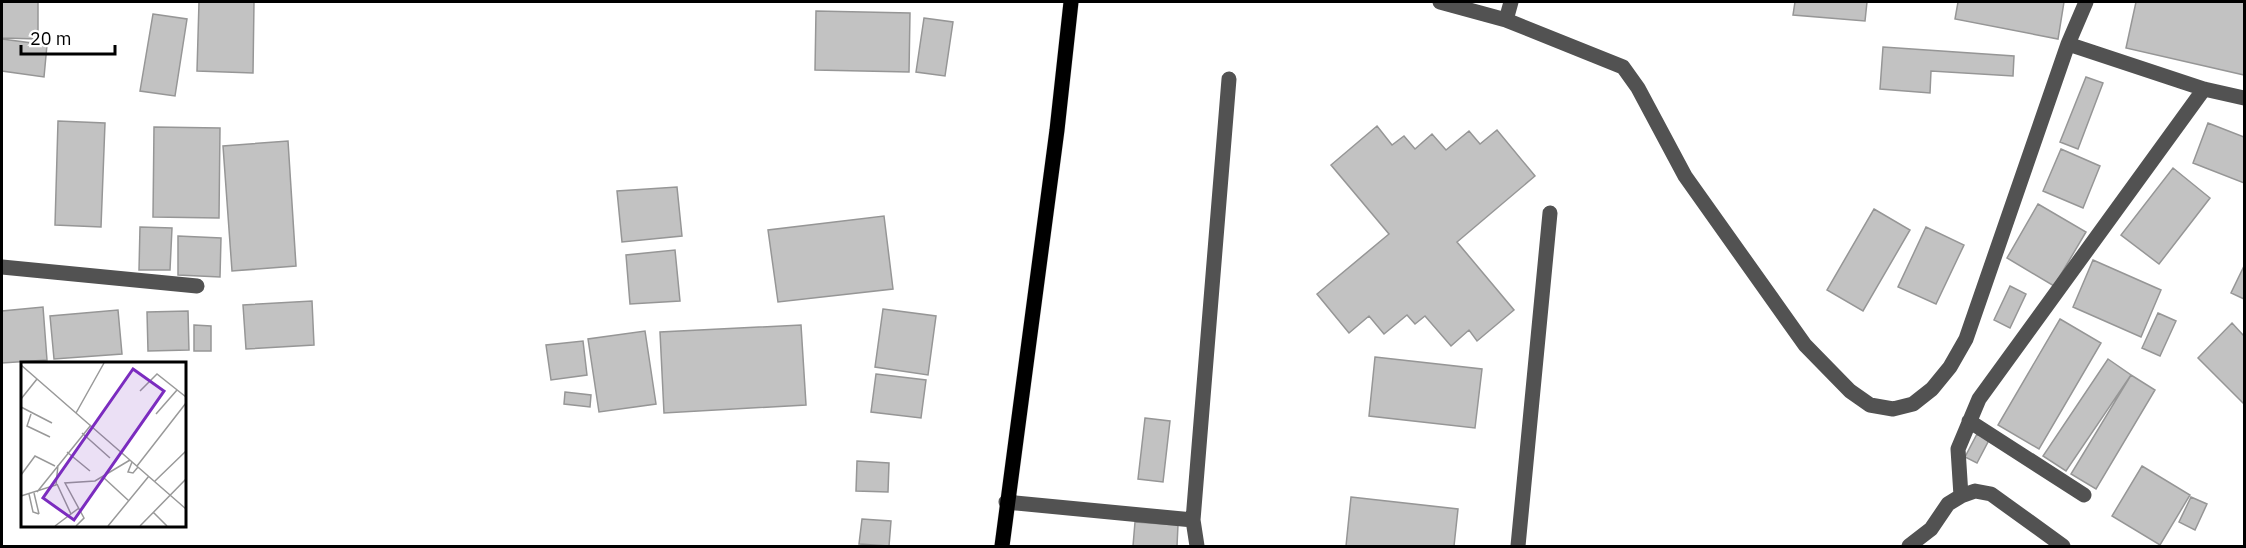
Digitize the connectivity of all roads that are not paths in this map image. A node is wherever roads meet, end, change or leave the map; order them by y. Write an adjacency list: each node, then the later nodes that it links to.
1 (1071, 2): 16 (main road)
2 (1440, 2): 5 (street)
3 (1511, 2): 5 (street)
4 (2086, 2): 6 (street)
5 (1506, 20): 6 (street)
6 (2068, 44): 8 (street)
7 (1229, 79): 17 (street)
8 (2204, 89): 9 (street); 13 (street)
9 (2244, 98)
10 (1550, 213): 21 (street)
11 (2, 267): 12 (street)
12 (197, 286)
13 (1969, 421): 14 (street); 15 (street)
14 (2084, 495)
15 (1961, 496): 18 (street); 24 (street)
16 (1006, 502): 17 (street); 19 (main road)
17 (1193, 520): 20 (street)
18 (1931, 529): 22 (street); 23 (street)
19 (1002, 546)
20 (1197, 546)
21 (1518, 546)
22 (1909, 546)
23 (1929, 546)
24 (2063, 546)

